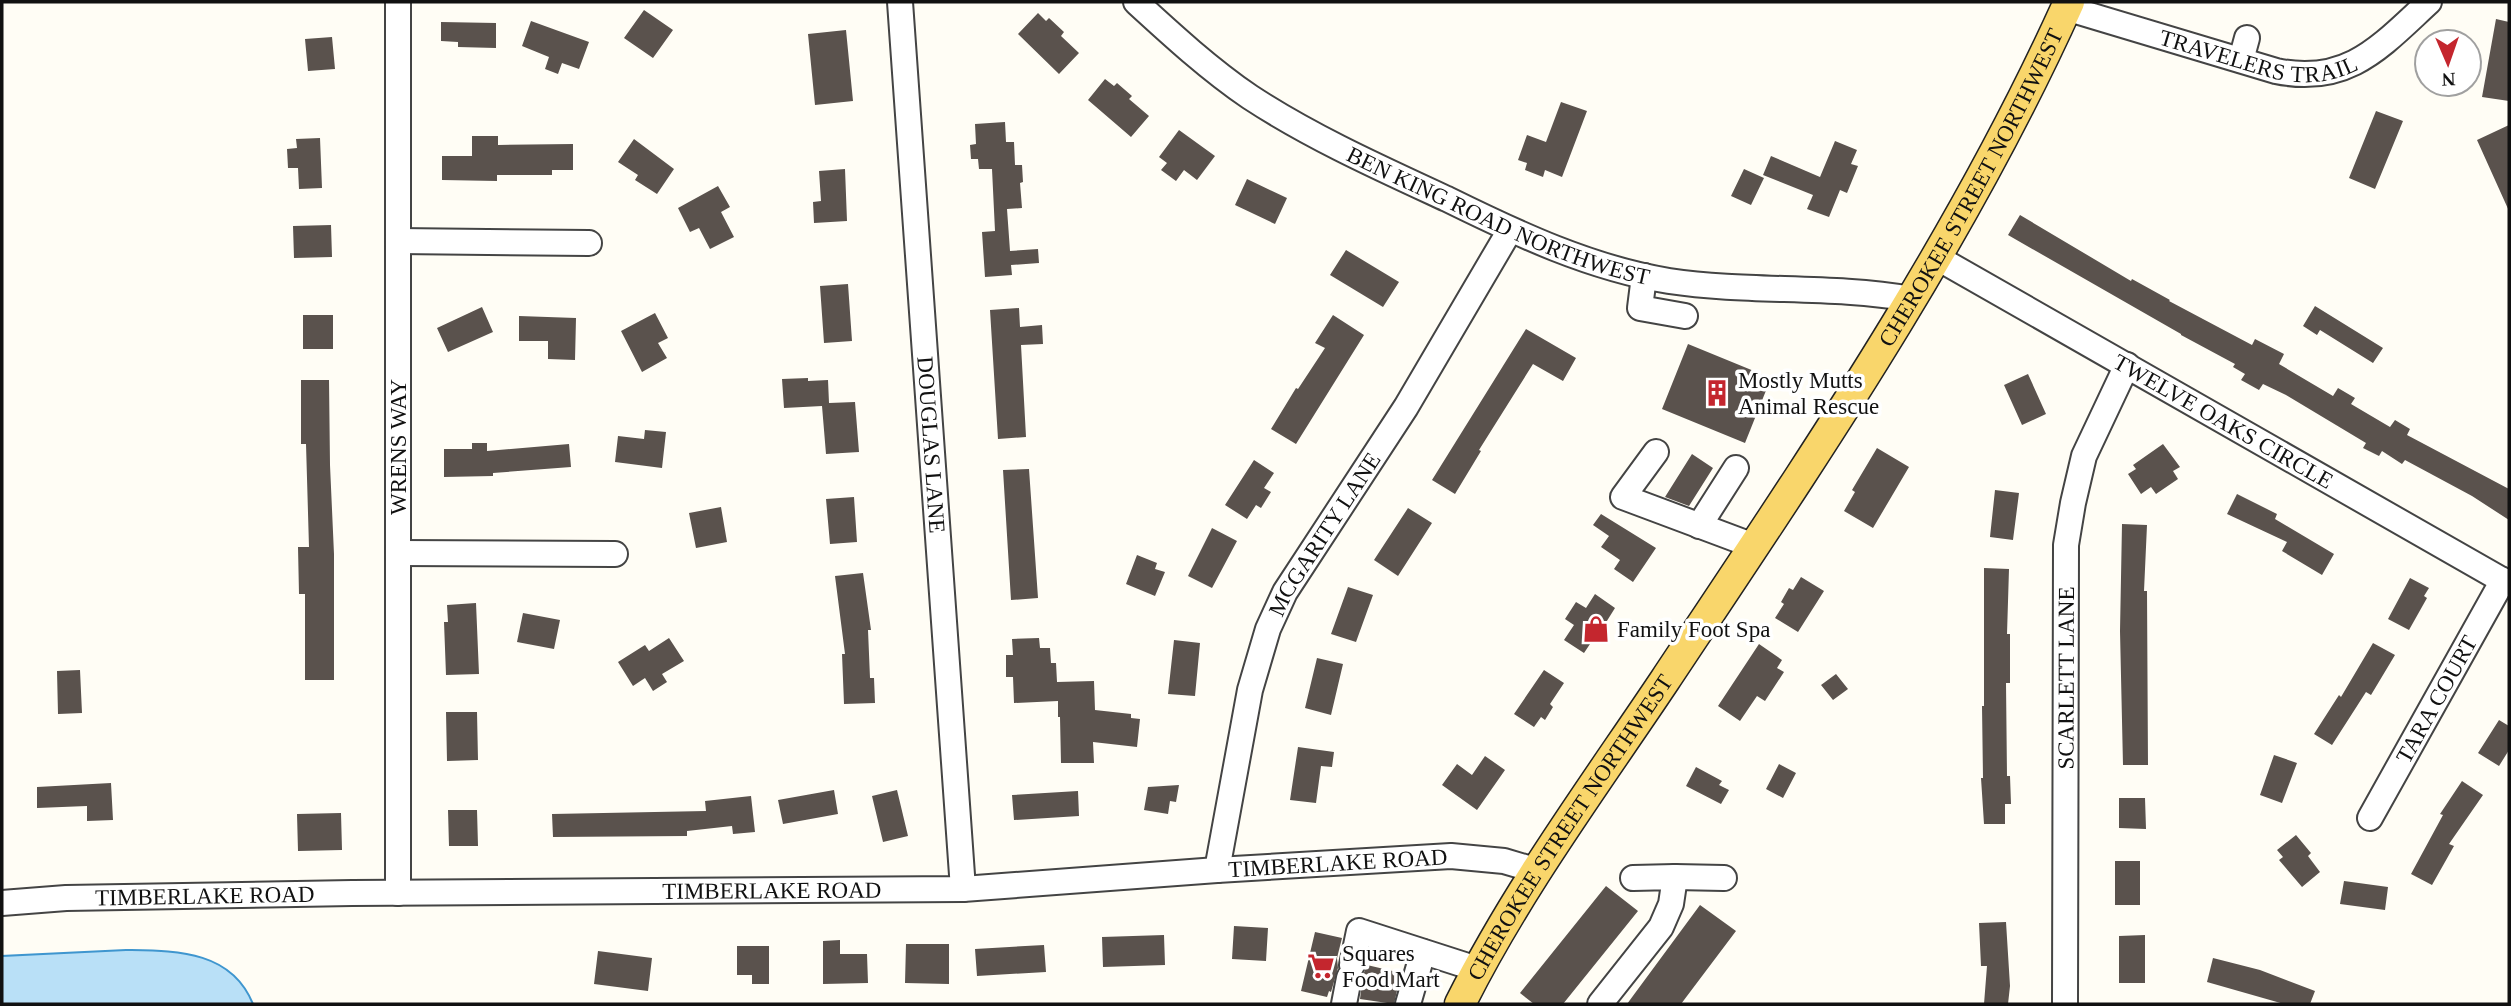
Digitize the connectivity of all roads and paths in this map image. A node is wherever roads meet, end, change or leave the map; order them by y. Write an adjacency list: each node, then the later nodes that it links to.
1 (398, 2): 7 (street, WRENS WAY)
2 (900, 2): 27 (street, DOUGLAS LANE)
3 (1136, 2): 6 (street, BEN KING ROAD NORTHWEST)
4 (2429, 2): 5 (street, TRAVELERS TRAIL)
5 (2067, 5): 9 (main road, CHEROKEE STREET NORTHWEST)
6 (1510, 230): 10 (street, BEN KING ROAD NORTHWEST); 22 (street, MCGARITY LANE)
7 (398, 241): 8 (street); 18 (street, WRENS WAY)
8 (589, 243)
9 (1936, 257): 11 (main road, CHEROKEE STREET NORTHWEST); 13 (street, TWELVE OAKS CIRCLE)
10 (1644, 276): 11 (street, BEN KING ROAD NORTHWEST); 12 (street)
11 (1911, 299): 17 (main road, CHEROKEE STREET NORTHWEST)
12 (1685, 316)
13 (2127, 365): 20 (street, TWELVE OAKS CIRCLE); 36 (street, SCARLETT LANE)
14 (1656, 452): 16 (street)
15 (1736, 468): 16 (street)
16 (1699, 526): 17 (street)
17 (1754, 546): 23 (main road, CHEROKEE STREET NORTHWEST)
18 (398, 553): 19 (street); 28 (street, WRENS WAY)
19 (615, 554)
20 (2506, 582): 21 (street, TARA COURT)
21 (2370, 818)
22 (1217, 870): 23 (street, TIMBERLAKE ROAD); 27 (street, TIMBERLAKE ROAD)
23 (1538, 871): 31 (main road, CHEROKEE STREET NORTHWEST)
24 (1675, 877): 25 (street); 26 (street); 35 (street)
25 (1633, 878)
26 (1724, 878)
27 (963, 889): 28 (street, TIMBERLAKE ROAD)
28 (398, 893): 29 (street, TIMBERLAKE ROAD)
29 (2, 903)
30 (1423, 952): 31 (street); 32 (street); 33 (street)
31 (1477, 969): 34 (main road, CHEROKEE STREET NORTHWEST)
32 (1343, 1004)
33 (1408, 1004)
34 (1460, 1004)
35 (1600, 1004)
36 (2065, 1004)

